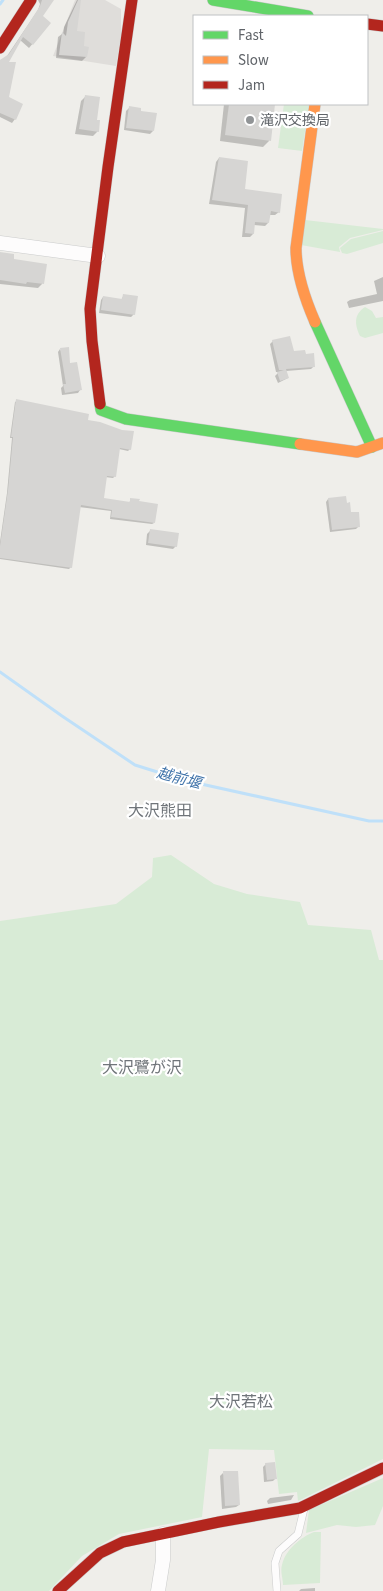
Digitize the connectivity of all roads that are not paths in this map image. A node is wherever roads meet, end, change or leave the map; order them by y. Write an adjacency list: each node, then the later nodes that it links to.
1 (31, 0): 7 (street)
2 (132, 0): 10 (street)
3 (213, 0): 4 (street)
4 (302, 15)
5 (368, 24): 6 (street)
6 (383, 26)
7 (0, 48)
8 (315, 105): 12 (street)
9 (0, 243): 10 (street)
10 (98, 256): 12 (street)
11 (383, 443): 12 (street)
12 (372, 448)
13 (383, 1468): 14 (street)
14 (304, 1506): 15 (street); 18 (lane)
15 (163, 1534): 16 (street); 17 (street)
16 (58, 1591)
17 (158, 1591)
18 (277, 1591)

